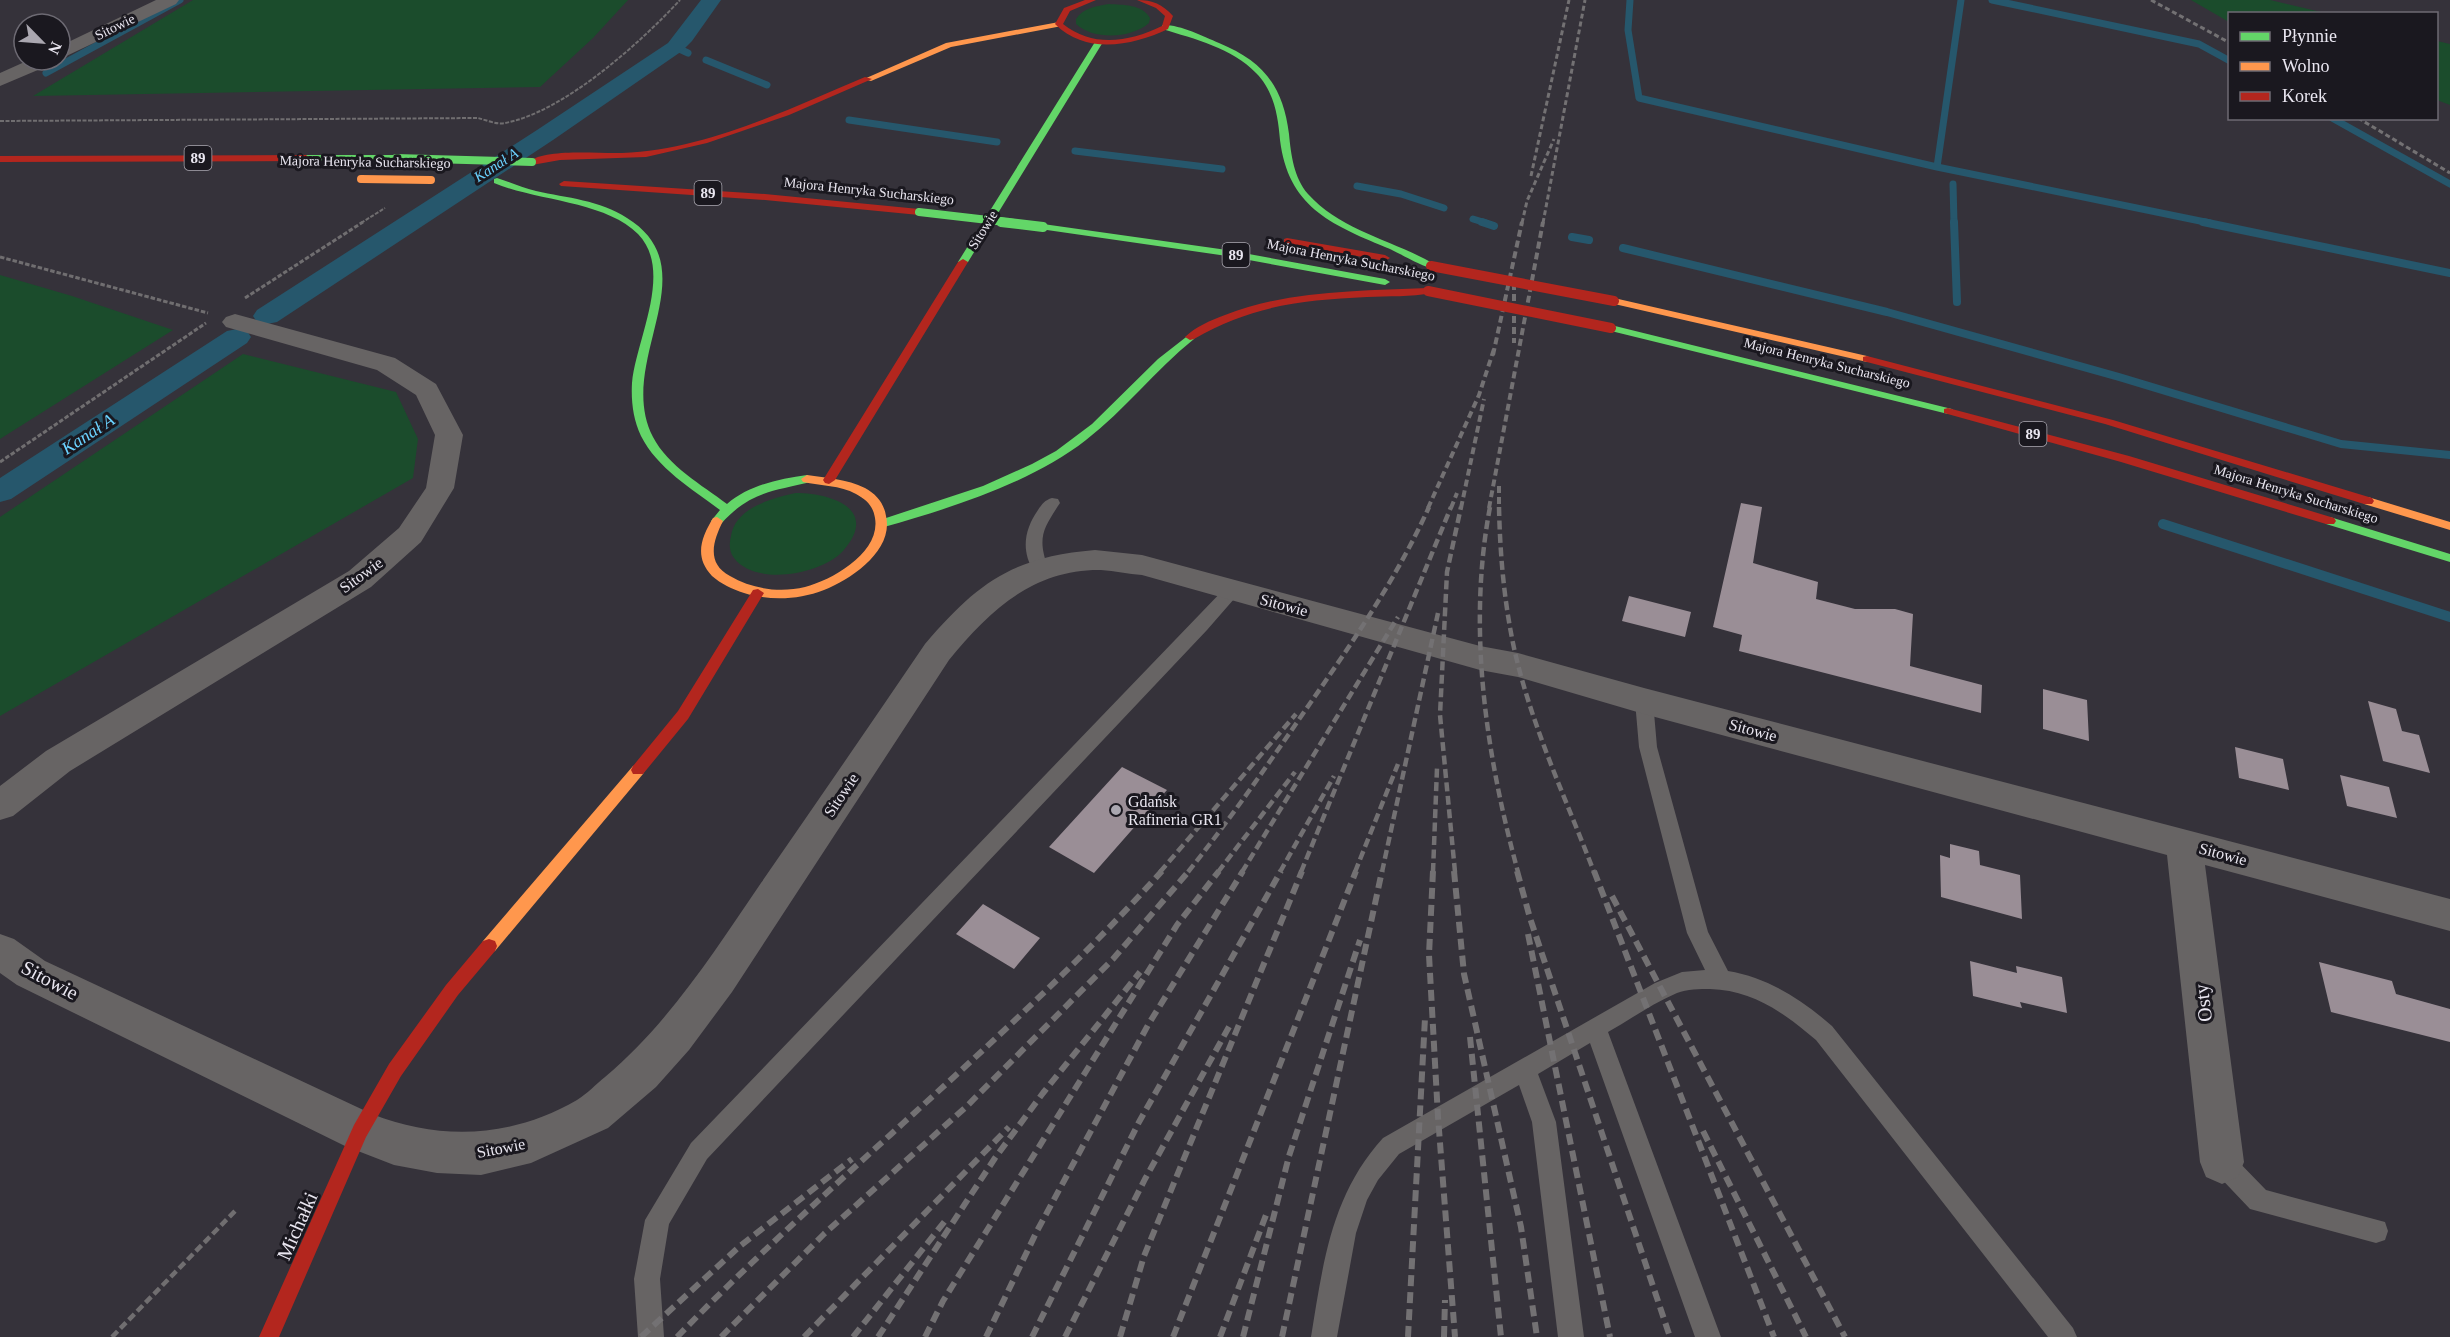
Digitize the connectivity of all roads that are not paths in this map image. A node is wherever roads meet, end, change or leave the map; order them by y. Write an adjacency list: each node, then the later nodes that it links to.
1 (170, 0): 7 (street, Sitowie)
2 (1092, 0): 4 (main road)
3 (1141, 0): 5 (main road)
4 (1059, 24): 6 (main road); 11 (main road)
5 (1165, 27): 6 (main road); 18 (main road)
6 (1099, 42): 21 (main road, Sitowie)
7 (72, 47)
8 (18, 72): 9 (street)
9 (0, 80)
10 (0, 159): 11 (main road, Majora Henryka Sucharskiego / 89, bridge)
11 (532, 162): 12 (main road, Majora Henryka Sucharskiego / 89)
12 (633, 169)
13 (355, 178): 14 (main road, Majora Henryka Sucharskiego, bridge)
14 (440, 180)
15 (989, 199): 16 (main road)
16 (1012, 202)
17 (1277, 240): 18 (main road, Majora Henryka Sucharskiego / 89)
18 (1431, 266): 25 (main road, Majora Henryka Sucharskiego / 89, bridge)
19 (1428, 291): 23 (main road, Majora Henryka Sucharskiego / 89, bridge); 24 (main road); 26 (main road, Majora Henryka Sucharskiego / 89, bridge)
20 (226, 319): 31 (street, Sitowie)
21 (828, 480): 23 (main road); 24 (main road)
22 (1052, 503): 27 (lane)
23 (727, 510): 29 (main road)
24 (884, 523): 29 (main road)
25 (2450, 526)
26 (2450, 558)
27 (1040, 568): 28 (street, Sitowie); 38 (street, Sitowie)
28 (1232, 591): 30 (street, Sitowie); 42 (lane)
29 (758, 593): 38 (main road)
30 (1644, 701): 32 (street, Sitowie); 35 (lane)
31 (0, 806)
32 (2184, 844): 33 (street, Sitowie); 39 (street, Osty)
33 (2450, 915)
34 (0, 951): 38 (street, Sitowie)
35 (1721, 979): 36 (lane); 46 (lane)
36 (1595, 1027): 37 (lane); 45 (lane)
37 (1524, 1068): 43 (lane); 44 (lane)
38 (360, 1131): 41 (main road, Michałki)
39 (2222, 1162): 40 (lane)
40 (2376, 1231)
41 (269, 1337)
42 (651, 1337)
43 (1324, 1337)
44 (1571, 1337)
45 (1708, 1337)
46 (2064, 1337)

